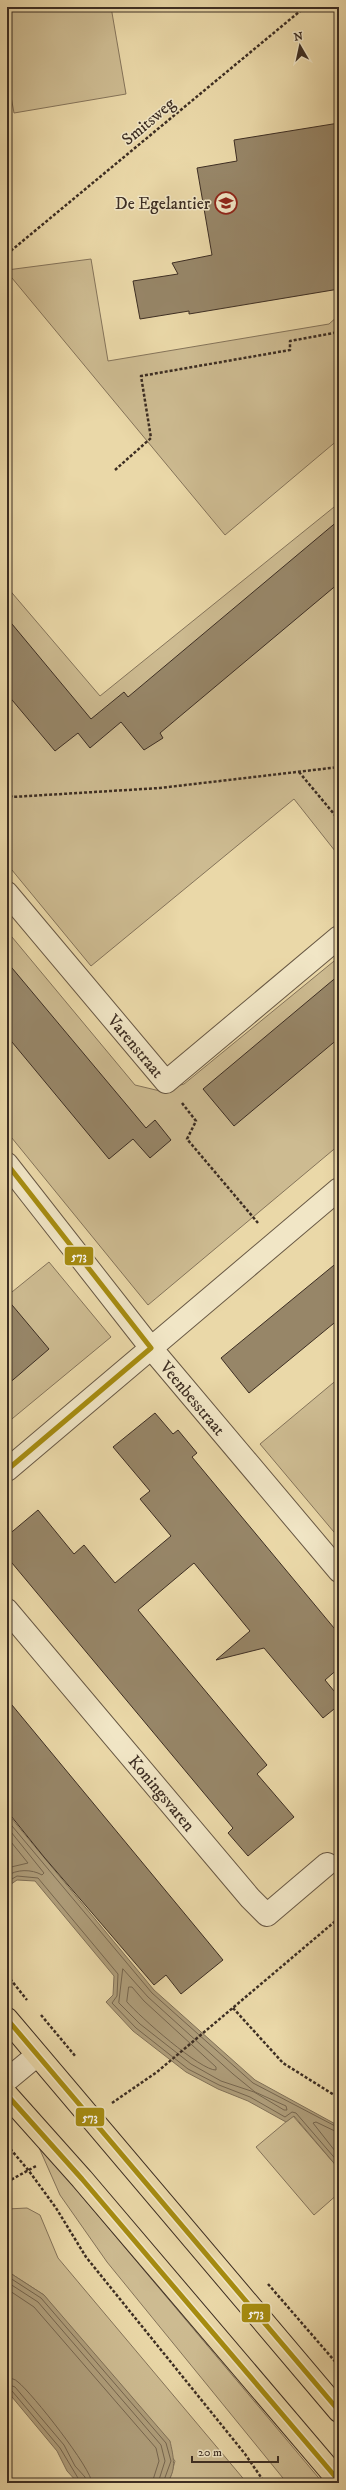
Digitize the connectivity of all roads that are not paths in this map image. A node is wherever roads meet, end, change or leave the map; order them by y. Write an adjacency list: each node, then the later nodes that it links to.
1 (7, 893): 2 (street, Varenstraat)
2 (339, 937)
3 (7, 1164): 5 (street, Veenbesstraat)
4 (339, 1189): 5 (street)
5 (151, 1348): 6 (street); 7 (street, Veenbesstraat)
6 (7, 1470)
7 (339, 1571)
8 (7, 1610): 9 (street, Koningsvaren)
9 (327, 1864)
10 (7, 2019): 11 (main road)
11 (36, 2056): 12 (street); 14 (main road)
12 (7, 2080)
13 (7, 2095): 15 (main road)
14 (339, 2411)
15 (339, 2481)

